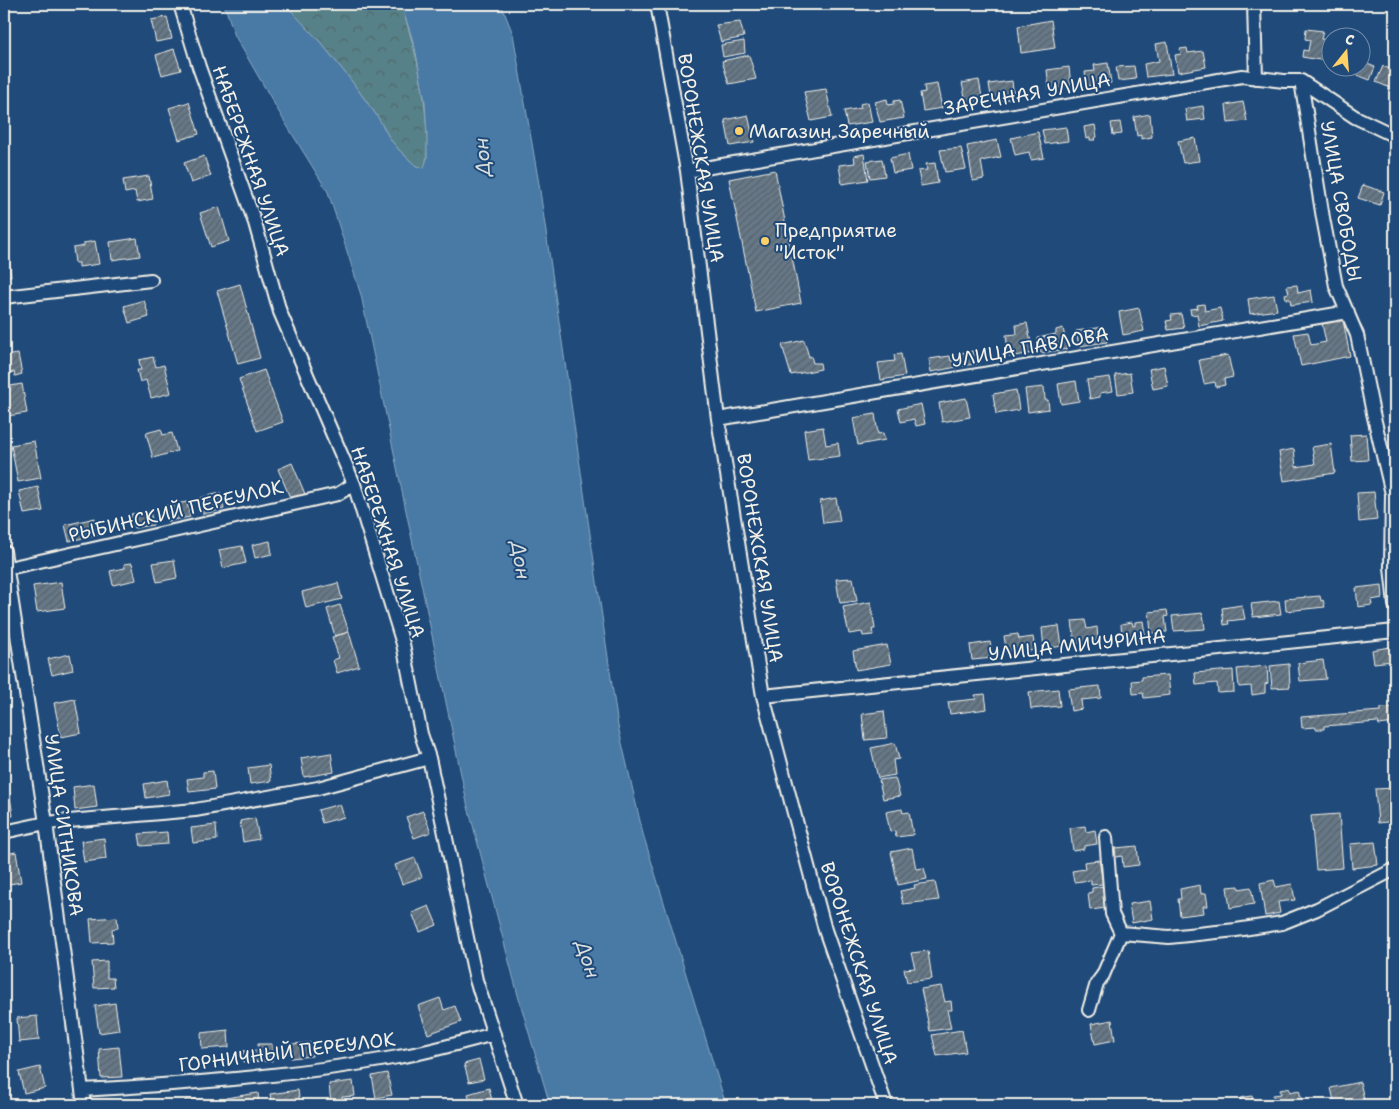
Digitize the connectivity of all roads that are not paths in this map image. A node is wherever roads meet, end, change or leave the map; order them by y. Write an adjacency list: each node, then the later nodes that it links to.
1 (180, 4): 12 (street, НАБЕРЕЖНАЯ УЛИЦА)
2 (657, 4): 7 (street, ВОРОНЕЖСКАЯ УЛИЦА)
3 (1254, 4): 4 (street)
4 (1256, 78): 5 (street, ЗАРЕЧНАЯ УЛИЦА); 7 (street, ЗАРЕЧНАЯ УЛИЦА)
5 (1301, 81): 6 (street); 10 (street, УЛИЦА СВОБОДЫ)
6 (1395, 136)
7 (687, 171): 11 (street, ВОРОНЕЖСКАЯ УЛИЦА)
8 (151, 280): 9 (street)
9 (4, 297)
10 (1348, 312): 11 (street, УЛИЦА ПАВЛОВА); 15 (street, УЛИЦА СВОБОДЫ)
11 (718, 419): 17 (street, ВОРОНЕЖСКАЯ УЛИЦА)
12 (354, 484): 14 (street, РЫБИНСКИЙ ПЕРЕУЛОК); 18 (street, НАБЕРЕЖНАЯ УЛИЦА)
13 (4, 551): 14 (street, УЛИЦА СИТНИКОВА)
14 (5, 569): 19 (street, УЛИЦА СИТНИКОВА)
15 (1395, 606)
16 (1395, 630): 17 (street, УЛИЦА МИЧУРИНА)
17 (763, 696): 29 (street, ВОРОНЕЖСКАЯ УЛИЦА)
18 (429, 758): 19 (street); 25 (street, НАБЕРЕЖНАЯ УЛИЦА)
19 (46, 823): 20 (street); 26 (street, УЛИЦА СИТНИКОВА)
20 (4, 832)
21 (1106, 837): 23 (street)
22 (1395, 869): 23 (street)
23 (1121, 933): 24 (street)
24 (1089, 1010)
25 (494, 1034): 26 (street, ГОРНИЧНЫЙ ПЕРЕУЛОК); 28 (street, НАБЕРЕЖНАЯ УЛИЦА)
26 (82, 1090): 27 (street, УЛИЦА СИТНИКОВА)
27 (84, 1105)
28 (517, 1105)
29 (886, 1105)

